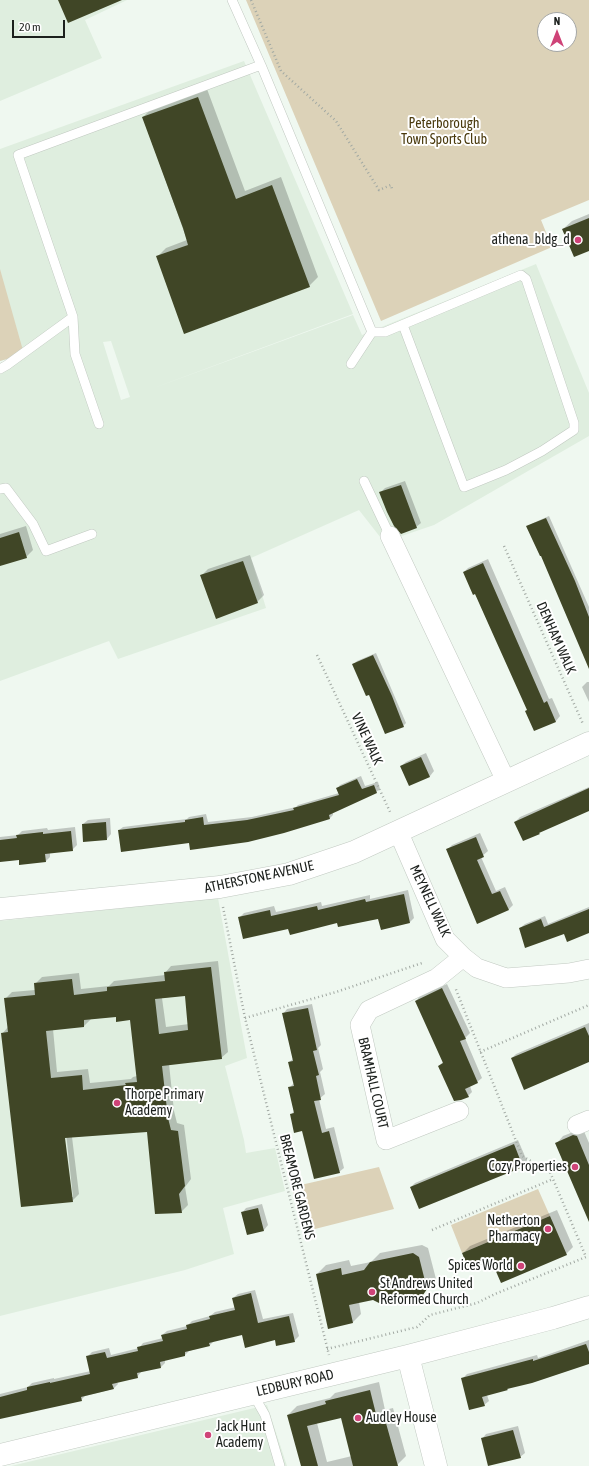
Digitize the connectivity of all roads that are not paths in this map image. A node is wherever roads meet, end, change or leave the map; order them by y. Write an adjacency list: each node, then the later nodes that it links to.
1 (232, 0): 2 (lane)
2 (261, 65): 3 (lane); 5 (lane)
3 (72, 318): 7 (lane); 8 (lane)
4 (403, 325): 4 (lane); 5 (lane)
5 (372, 332): 6 (lane)
6 (351, 364)
7 (0, 369)
8 (100, 424)
9 (364, 481): 12 (lane)
10 (0, 489): 11 (lane)
11 (92, 534)
12 (390, 536): 14 (street)
13 (586, 734): 14 (street, ATHERSTONE AVENUE)
14 (506, 781): 15 (street, ATHERSTONE AVENUE)
15 (398, 831): 16 (street, ATHERSTONE AVENUE); 17 (street, MEYNELL WALK)
16 (0, 909)
17 (463, 957): 18 (street, MEYNELL WALK); 19 (street, BRAMHALL COURT)
18 (589, 969)
19 (459, 1111)
20 (589, 1307): 21 (street, LEDBURY ROAD)
21 (408, 1356): 22 (street, LEDBURY ROAD); 25 (street)
22 (252, 1393): 23 (street, LEDBURY ROAD); 24 (lane)
23 (0, 1455)
24 (280, 1466)
25 (436, 1466)

